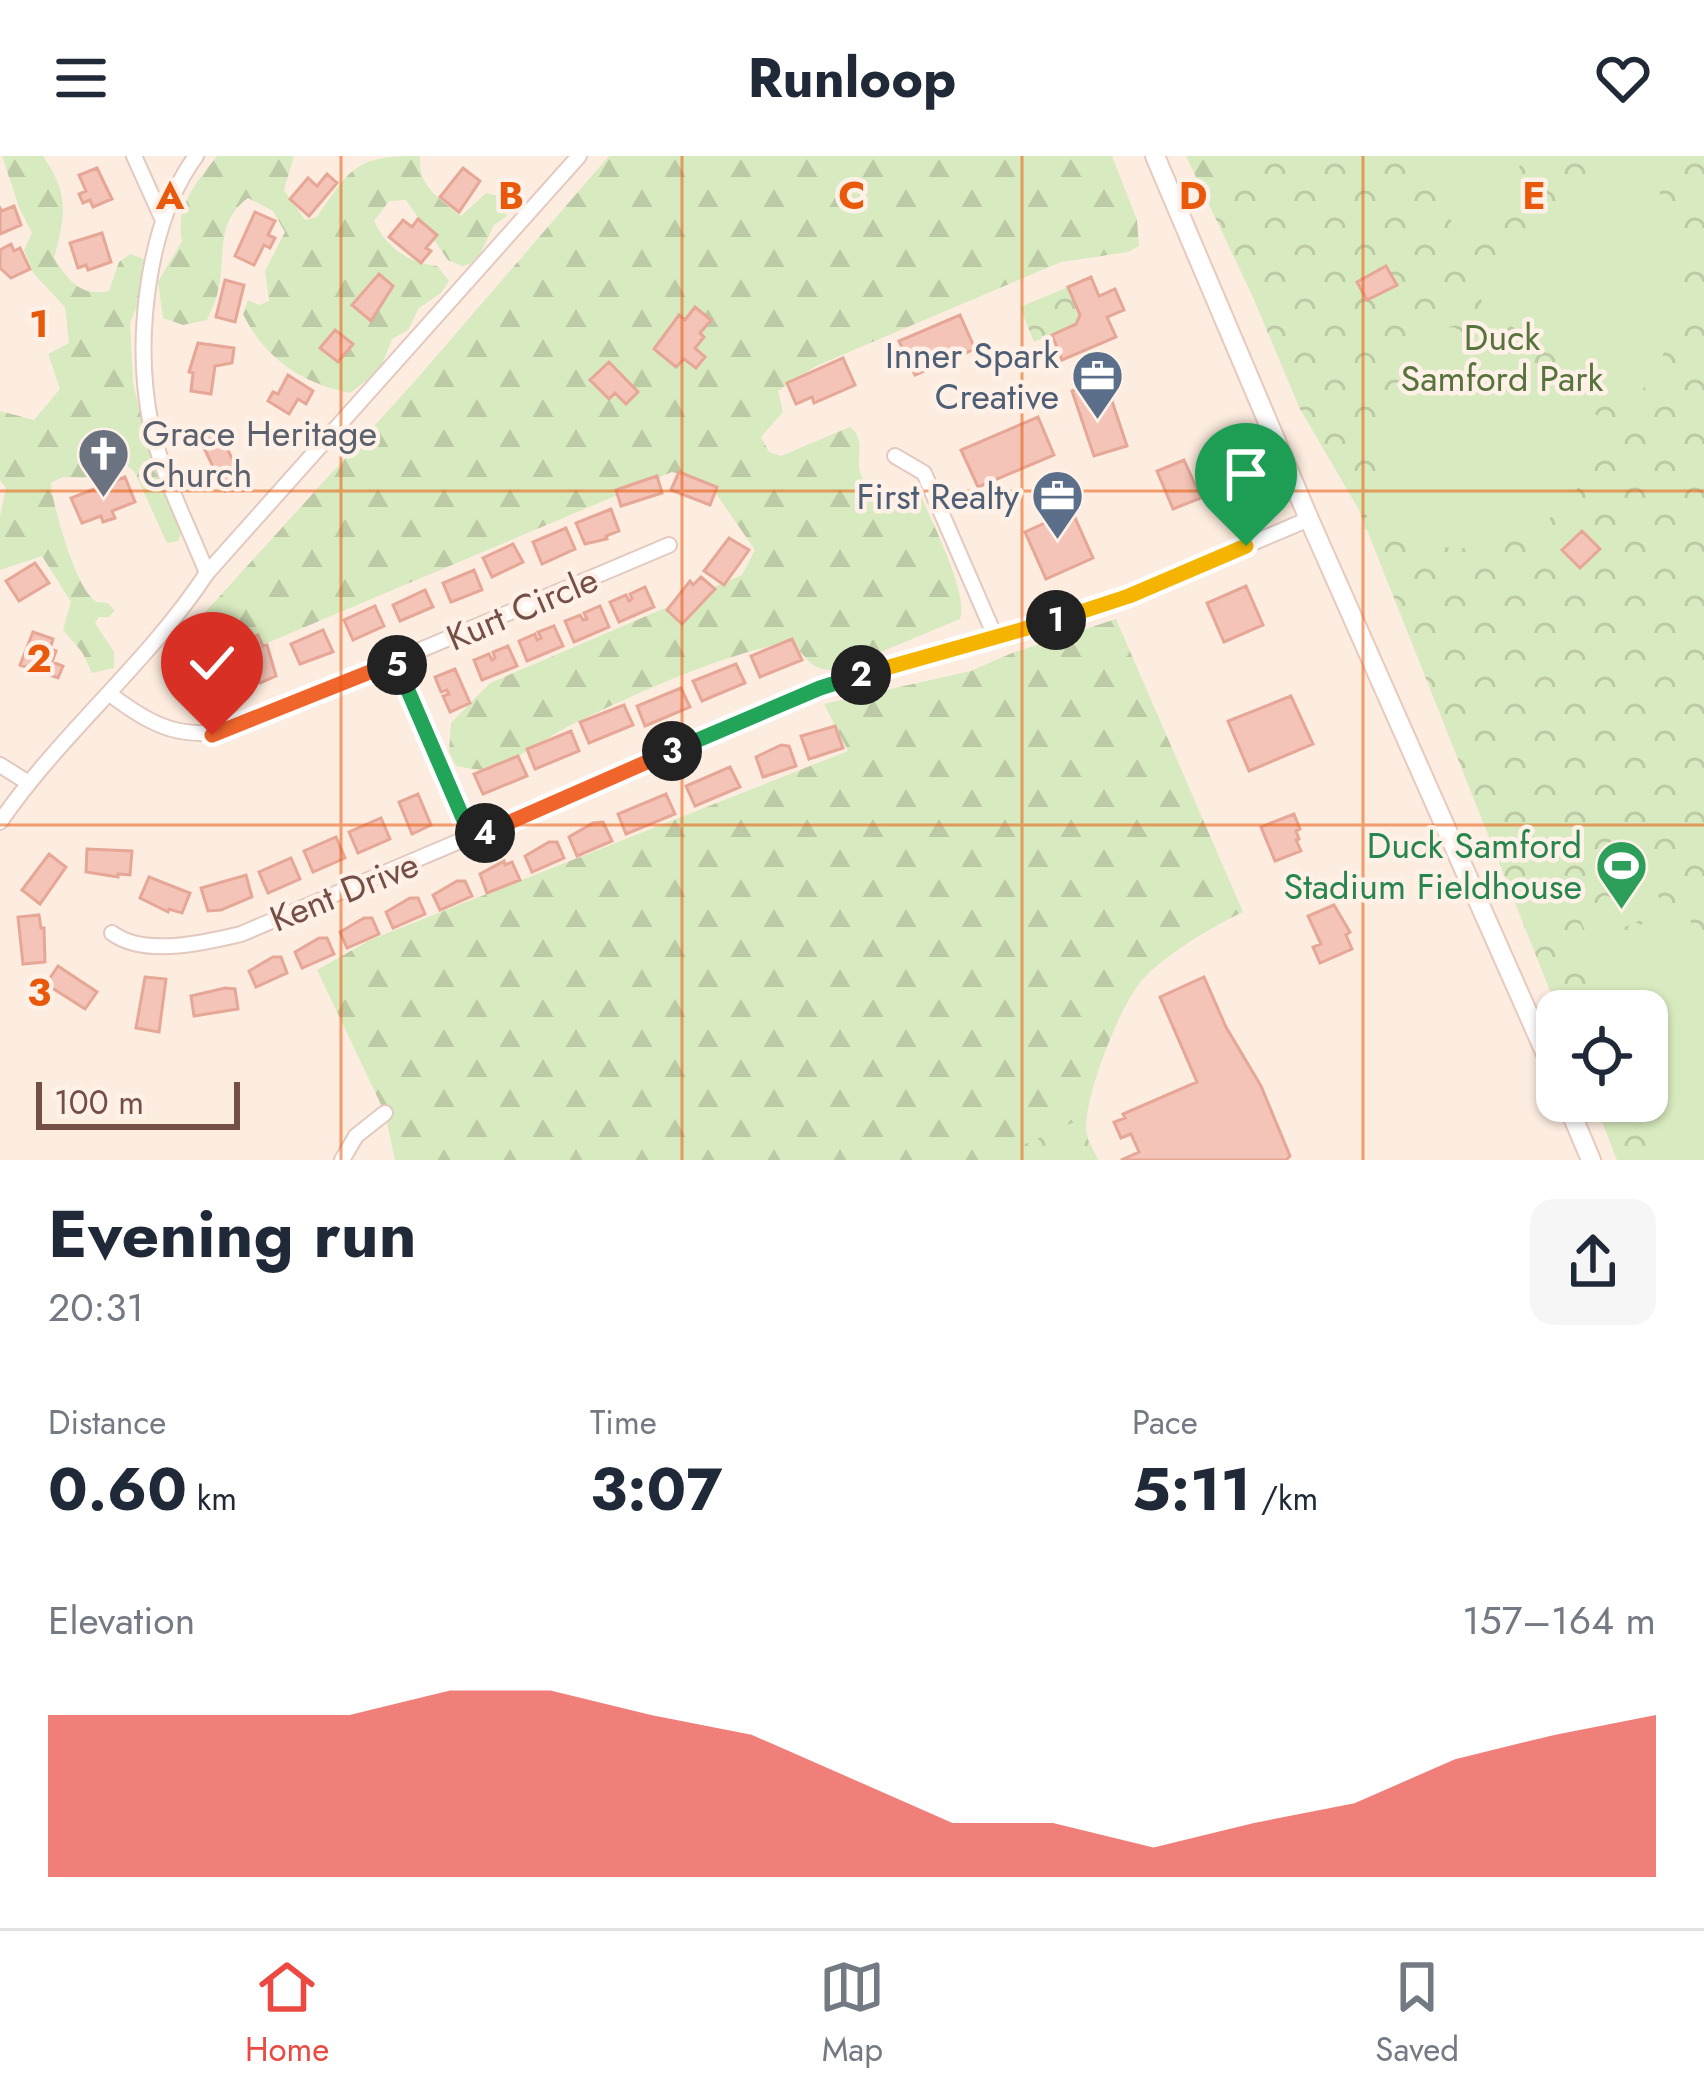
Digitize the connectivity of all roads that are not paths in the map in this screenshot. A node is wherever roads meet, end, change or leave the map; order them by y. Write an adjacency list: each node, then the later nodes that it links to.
1 (134, 156): 5 (street)
2 (196, 156): 5 (street)
3 (579, 156): 9 (street)
4 (1155, 156): 7 (main road)
5 (162, 218): 9 (street)
6 (895, 456): 10 (street)
7 (1309, 519): 10 (street, Kent Drive); 18 (main road)
8 (669, 545): 11 (street, Kurt Circle)
9 (207, 573): 12 (street)
10 (995, 636): 16 (street, Kent Drive)
11 (395, 662): 12 (street, Kurt Circle); 16 (street)
12 (110, 694): 14 (street)
13 (0, 765): 14 (street)
14 (27, 782): 15 (street)
15 (0, 822)
16 (472, 839): 17 (street, Kent Drive)
17 (112, 933)
18 (1536, 1032)
19 (386, 1113): 21 (street)
20 (1575, 1122): 22 (main road)
21 (342, 1160)
22 (1592, 1160)

